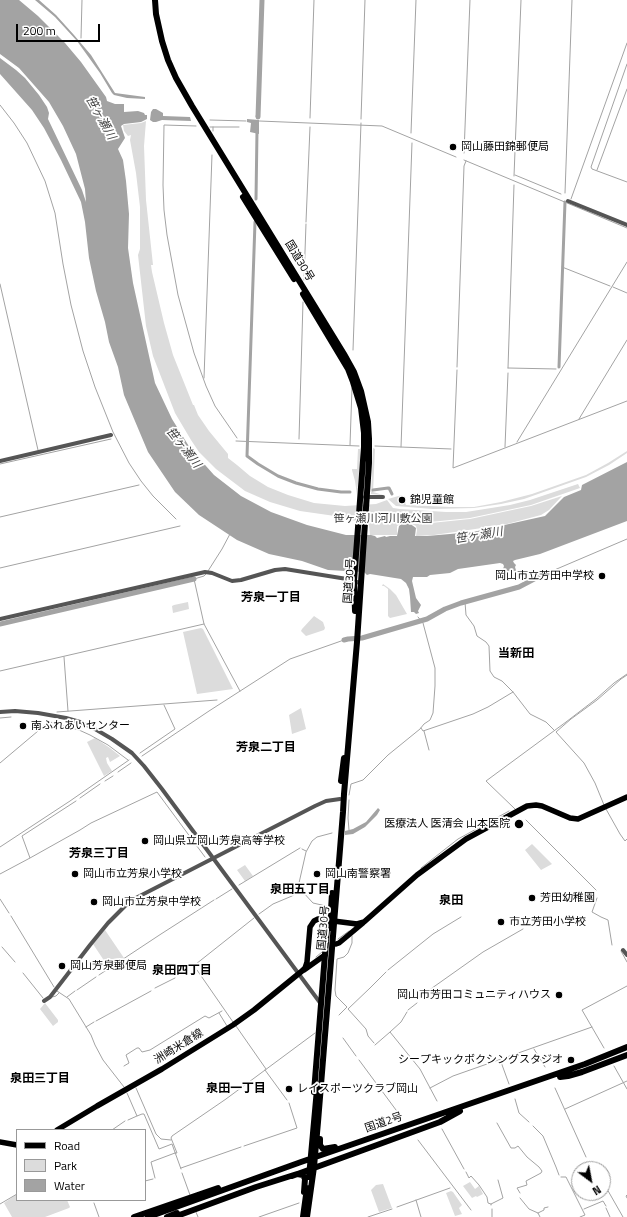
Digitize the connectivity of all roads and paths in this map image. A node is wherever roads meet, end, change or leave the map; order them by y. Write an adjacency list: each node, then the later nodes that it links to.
1 (152, 0): 6 (highway, 国道30号)
2 (155, 0): 5 (highway, 国道30号)
3 (568, 201): 4 (street)
4 (627, 225)
5 (360, 387): 6 (highway); 10 (highway, 国道30号)
6 (362, 417): 10 (highway, 国道30号)
7 (111, 435): 8 (street)
8 (0, 461)
9 (382, 497): 10 (street)
10 (363, 500): 11 (highway, 国道30号)
11 (357, 580): 12 (street); 13 (highway, 国道30号)
12 (0, 619)
13 (355, 638): 16 (highway, 国道30号); 18 (highway, 国道30号)
14 (0, 712): 17 (street)
15 (627, 797): 19 (main road)
16 (340, 799): 17 (street); 18 (highway, 国道30号)
17 (214, 858): 24 (street); 25 (street)
18 (332, 921): 19 (main road); 20 (highway); 23 (highway, 国道30号); 24 (main road)
19 (363, 922): 20 (main road)
20 (336, 944): 35 (highway)
21 (624, 950): 22 (street)
22 (627, 955)
23 (328, 958): 24 (main road, 洲崎米倉線); 26 (highway); 35 (highway, 国道30号)
24 (302, 972): 26 (street); 36 (main road, 洲崎米倉線)
25 (44, 1001)
26 (321, 1004): 35 (highway)
27 (627, 1046): 29 (highway, 国道2号); 32 (highway)
28 (627, 1051): 29 (highway, 国道2号)
29 (616, 1054): 31 (highway, 国道2号); 32 (highway, 国道2号)
30 (627, 1055): 31 (highway)
31 (560, 1076): 33 (highway, 国道2号)
32 (509, 1090): 33 (highway, 国道2号)
33 (498, 1096): 34 (highway, 国道2号)
34 (460, 1109): 39 (highway); 41 (highway); 43 (highway, 国道2号)
35 (316, 1123): 39 (highway); 40 (highway, 国道30号)
36 (59, 1129)
37 (0, 1142): 38 (main road)
38 (16, 1145)
39 (336, 1147): 40 (highway)
40 (313, 1155): 41 (highway, 国道30号); 46 (highway)
41 (312, 1168): 42 (highway); 44 (highway, 国道30号); 52 (highway, 国道30号)
42 (292, 1176): 44 (highway); 50 (highway)
43 (234, 1188): 45 (highway, 国道2号); 47 (highway, 国道2号)
44 (306, 1198): 51 (highway, 国道30号)
45 (208, 1200): 48 (highway, 国道2号); 49 (highway)
46 (134, 1217)
47 (148, 1217)
48 (159, 1217)
49 (166, 1217)
50 (174, 1217)
51 (303, 1217)
52 (307, 1217)

